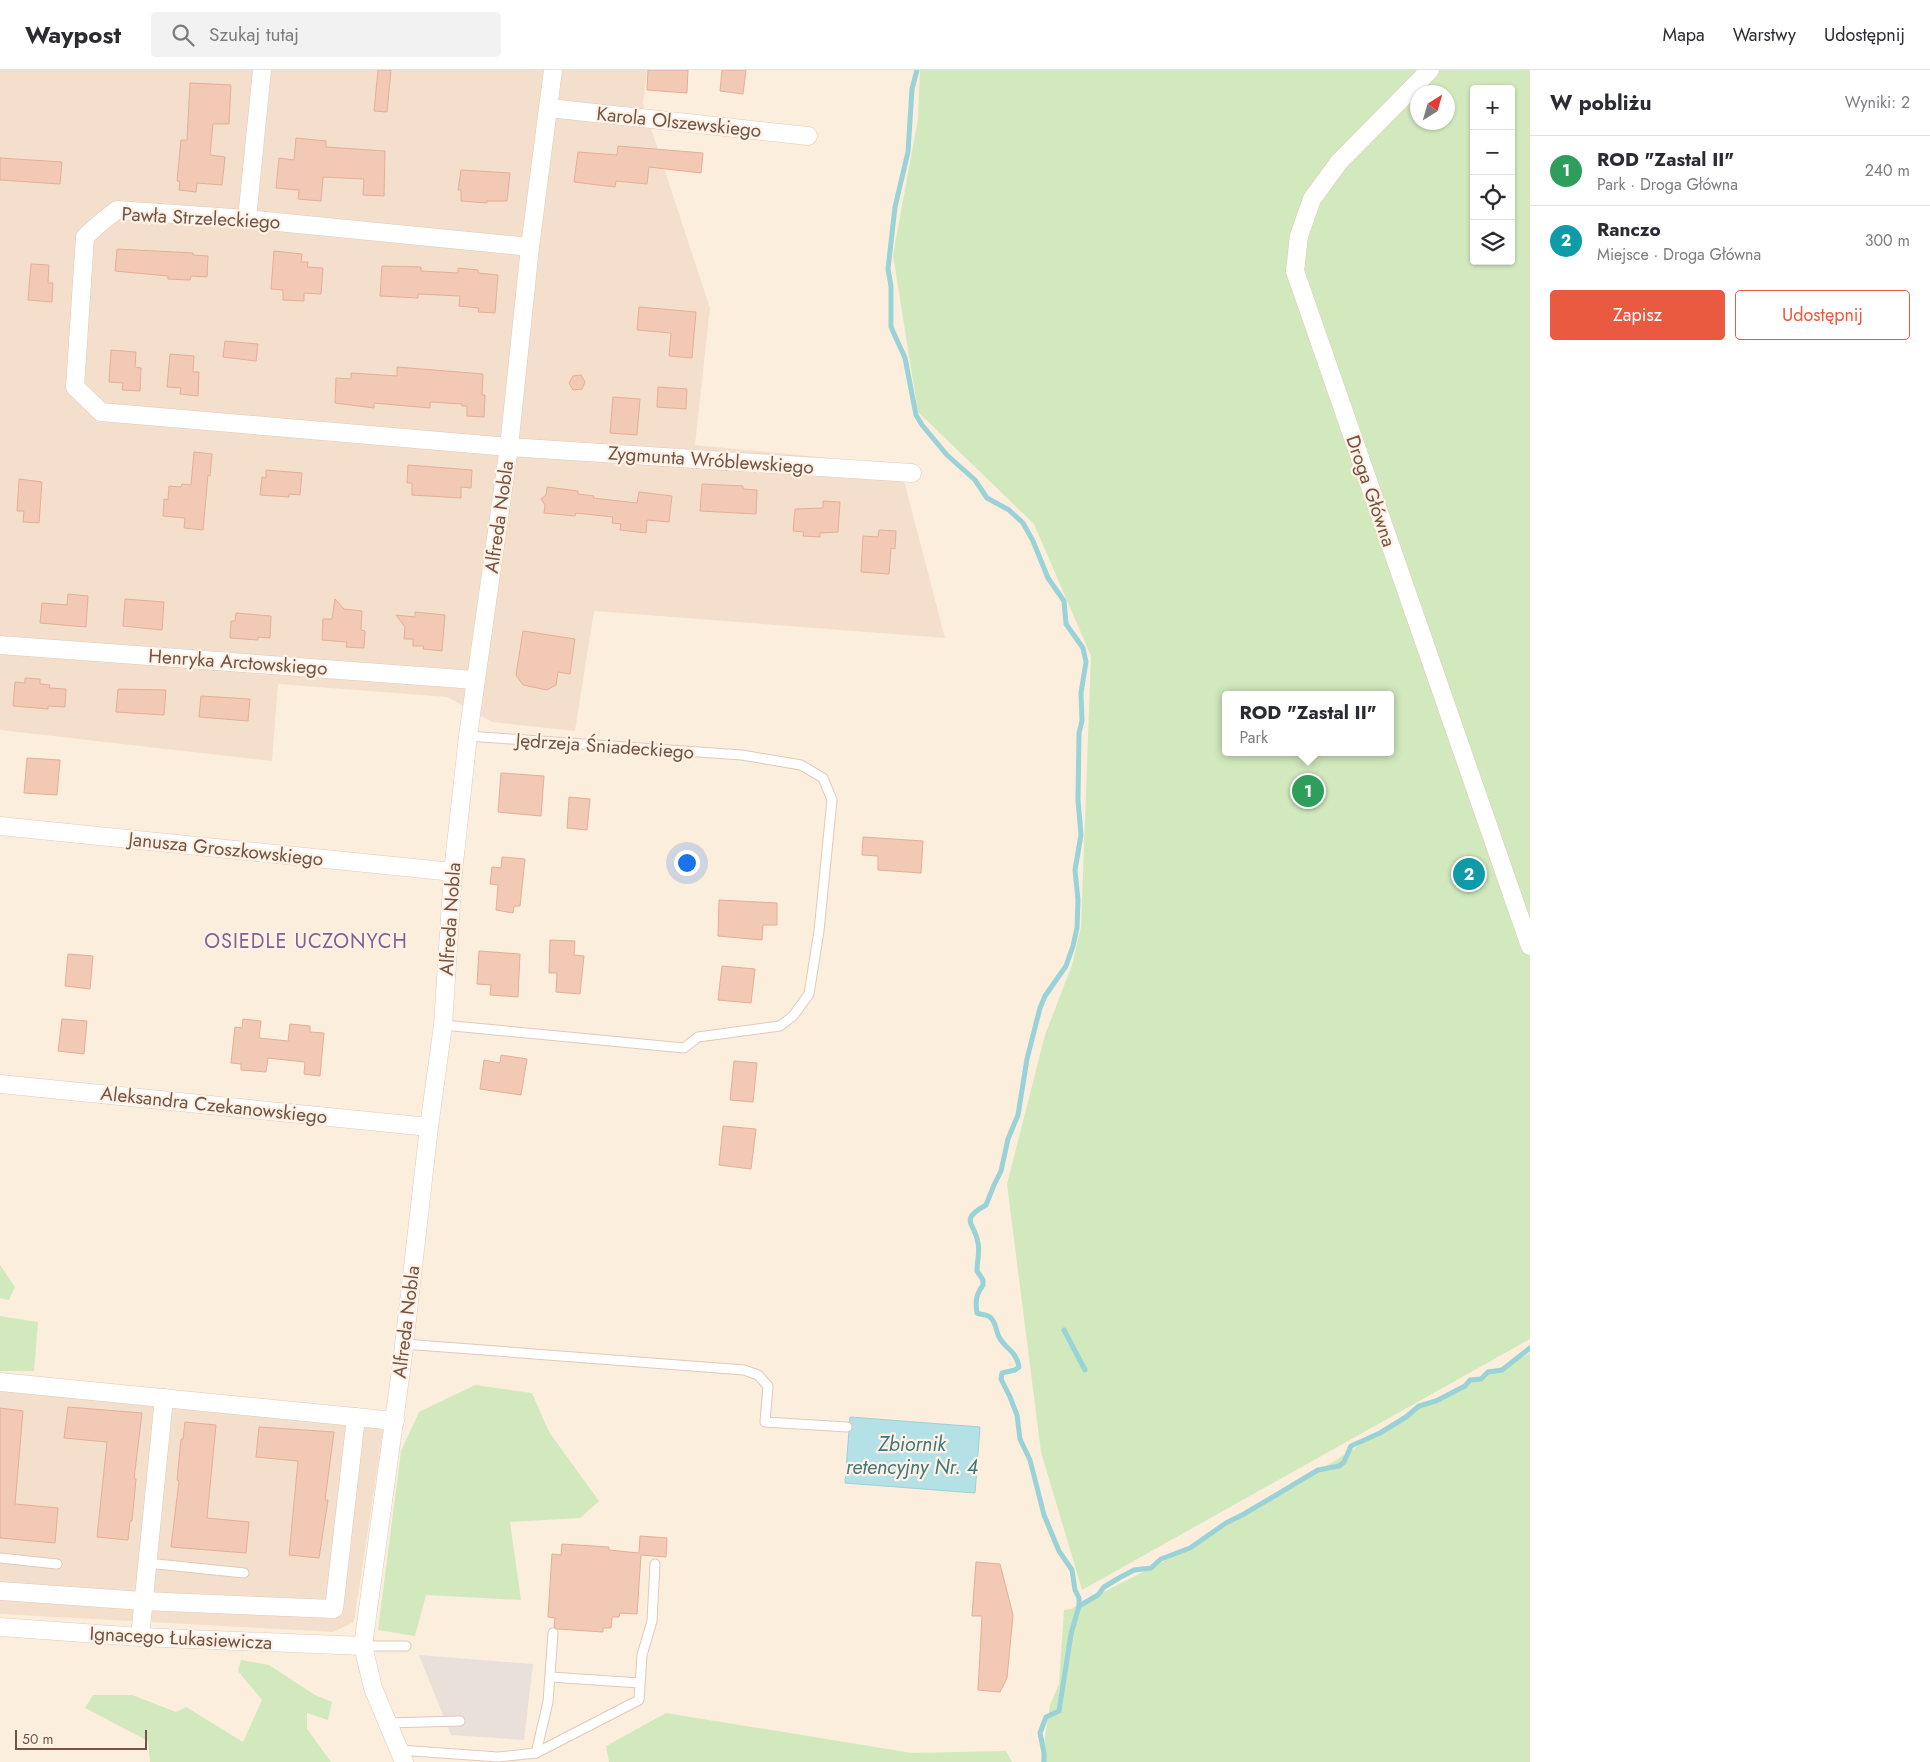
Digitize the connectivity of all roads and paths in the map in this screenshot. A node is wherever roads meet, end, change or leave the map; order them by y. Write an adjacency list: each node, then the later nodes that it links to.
1 (262, 70): 6 (street)
2 (553, 70): 4 (street, Alfreda Nobla)
3 (1430, 70): 15 (street, Droga Główna)
4 (549, 108): 5 (street, Karola Olszewskiego); 7 (street, Alfreda Nobla)
5 (808, 136)
6 (247, 219): 7 (street, Pawła Strzeleckiego); 8 (street, Pawła Strzeleckiego)
7 (530, 247): 8 (street, Alfreda Nobla)
8 (509, 447): 9 (street, Zygmunta Wróblewskiego); 11 (street, Alfreda Nobla)
9 (912, 474)
10 (0, 645): 11 (street, Henryka Arctowskiego)
11 (475, 680): 12 (street, Alfreda Nobla)
12 (468, 736): 14 (street, Alfreda Nobla); 16 (lane, Jędrzeja Śniadeckiego)
13 (0, 826): 14 (street, Janusza Groszkowskiego)
14 (453, 872): 16 (street, Alfreda Nobla)
15 (1530, 946)
16 (443, 1025): 18 (street, Alfreda Nobla)
17 (0, 1084): 18 (street, Aleksandra Czekanowskiego)
18 (429, 1127): 19 (street, Alfreda Nobla)
19 (404, 1344): 23 (street, Alfreda Nobla); 24 (lane)
20 (0, 1382): 21 (street)
21 (164, 1398): 22 (street); 27 (street)
22 (356, 1417): 23 (street); 31 (street)
23 (395, 1421): 35 (street, Alfreda Nobla)
24 (847, 1428)
25 (0, 1558): 26 (lane)
26 (57, 1564)
27 (147, 1564): 29 (lane); 31 (street)
28 (655, 1564): 38 (lane)
29 (244, 1573)
30 (0, 1591): 31 (street)
31 (143, 1601): 34 (street)
32 (0, 1626): 34 (street, Ignacego Łukasiewicza)
33 (553, 1633): 37 (lane)
34 (140, 1637): 35 (street, Ignacego Łukasiewicza)
35 (363, 1646): 36 (lane); 40 (street, Alfreda Nobla)
36 (406, 1646)
37 (551, 1677): 38 (lane); 41 (lane)
38 (640, 1682): 41 (lane)
39 (460, 1721): 40 (lane)
40 (388, 1722): 42 (street, Alfreda Nobla)
41 (536, 1753): 42 (lane)
42 (402, 1756)

